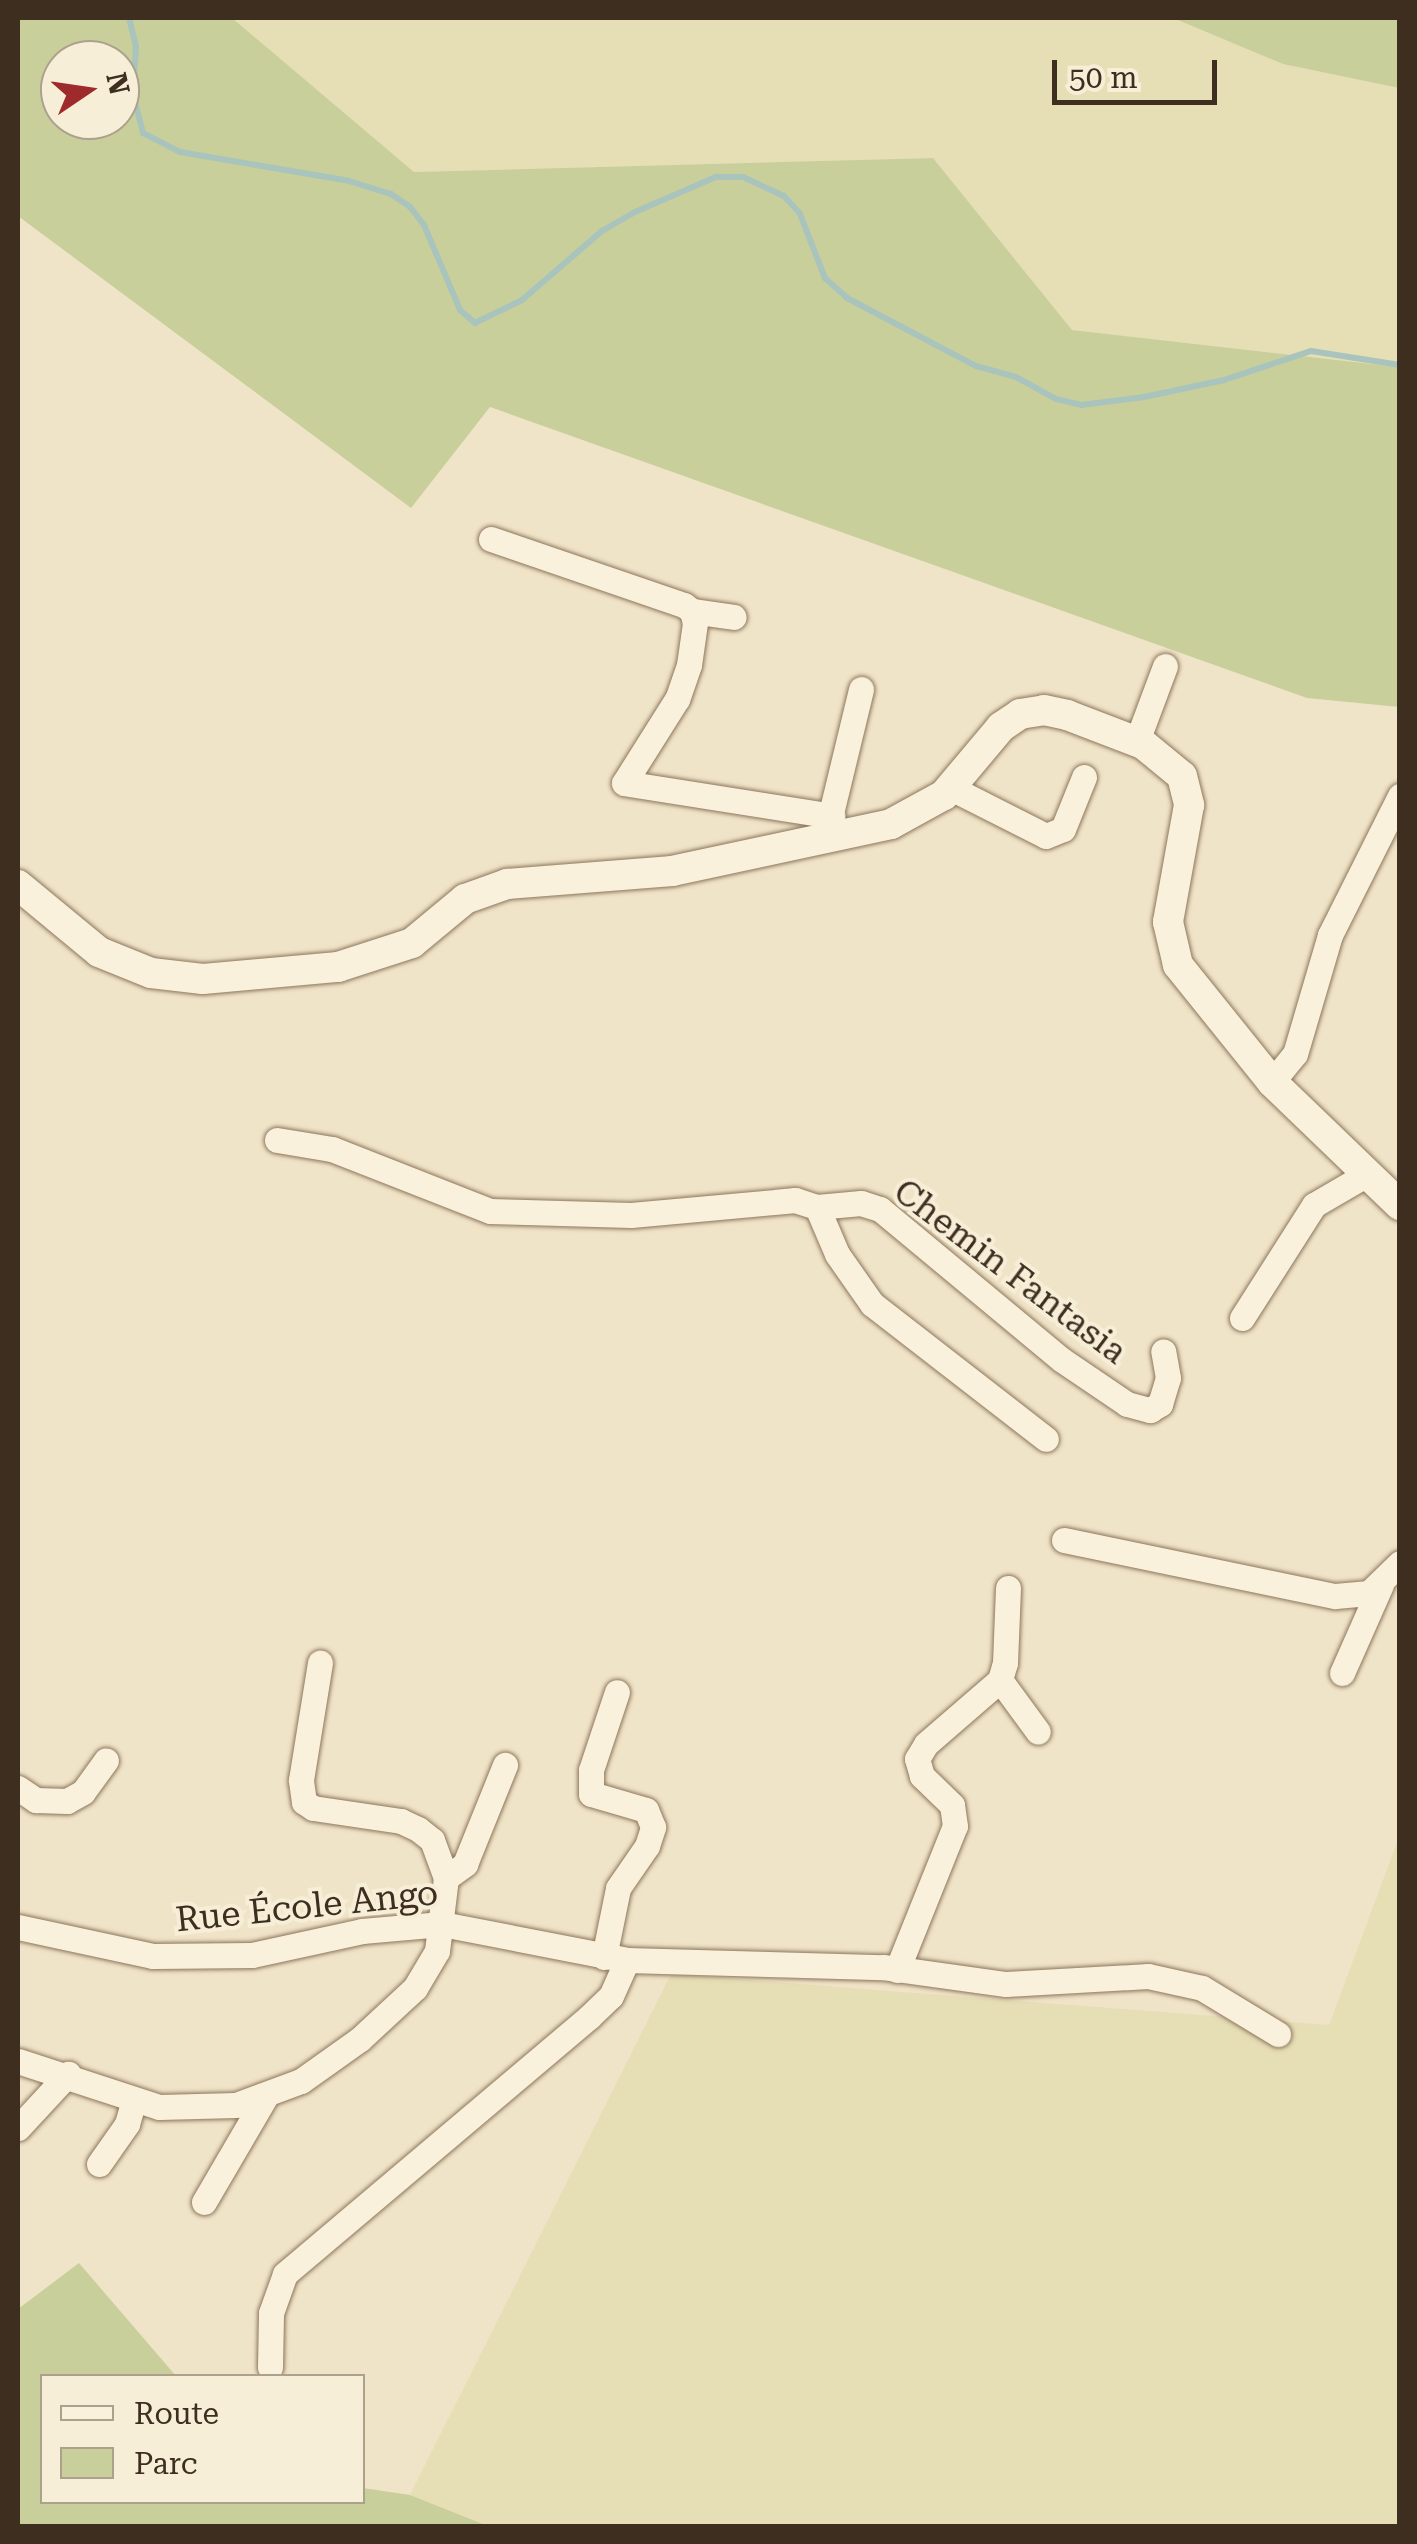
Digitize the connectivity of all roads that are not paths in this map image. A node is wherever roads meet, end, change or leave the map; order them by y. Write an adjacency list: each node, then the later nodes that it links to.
1 (491, 538): 2 (street)
2 (692, 611): 3 (street); 10 (street)
3 (734, 617)
4 (1165, 666): 6 (street)
5 (861, 689): 10 (street)
6 (1137, 741): 8 (street); 12 (street)
7 (1084, 777): 8 (street)
8 (951, 788): 10 (street)
9 (1400, 796): 12 (street)
10 (828, 827): 11 (street)
11 (18, 885)
12 (1272, 1082): 14 (street)
13 (277, 1140): 16 (street, Chemin Fantasia)
14 (1381, 1179): 15 (street); 17 (street)
15 (1400, 1205)
16 (817, 1207): 18 (street, Chemin Fantasia); 19 (street)
17 (1242, 1318)
18 (1163, 1350)
19 (1046, 1439)
20 (1064, 1540): 22 (street)
21 (1400, 1563): 22 (street)
22 (1380, 1585): 25 (street)
23 (1008, 1588): 26 (street)
24 (320, 1663): 32 (street)
25 (1342, 1673)
26 (1000, 1680): 28 (street); 36 (street)
27 (617, 1692): 35 (street)
28 (1038, 1732)
29 (106, 1760): 31 (street)
30 (505, 1765): 32 (street)
31 (18, 1788)
32 (446, 1878): 33 (street)
33 (442, 1924): 34 (street, Rue École Ango); 35 (street, Rue École Ango); 40 (street)
34 (18, 1927)
35 (616, 1958): 36 (street, Rue École Ango); 45 (street)
36 (897, 1970): 37 (street, Rue École Ango)
37 (1278, 2034)
38 (18, 2061): 39 (street)
39 (68, 2074): 41 (street); 42 (street)
40 (266, 2096): 41 (street); 44 (street)
41 (134, 2100): 43 (street)
42 (18, 2128)
43 (99, 2164)
44 (204, 2202)
45 (270, 2367)

